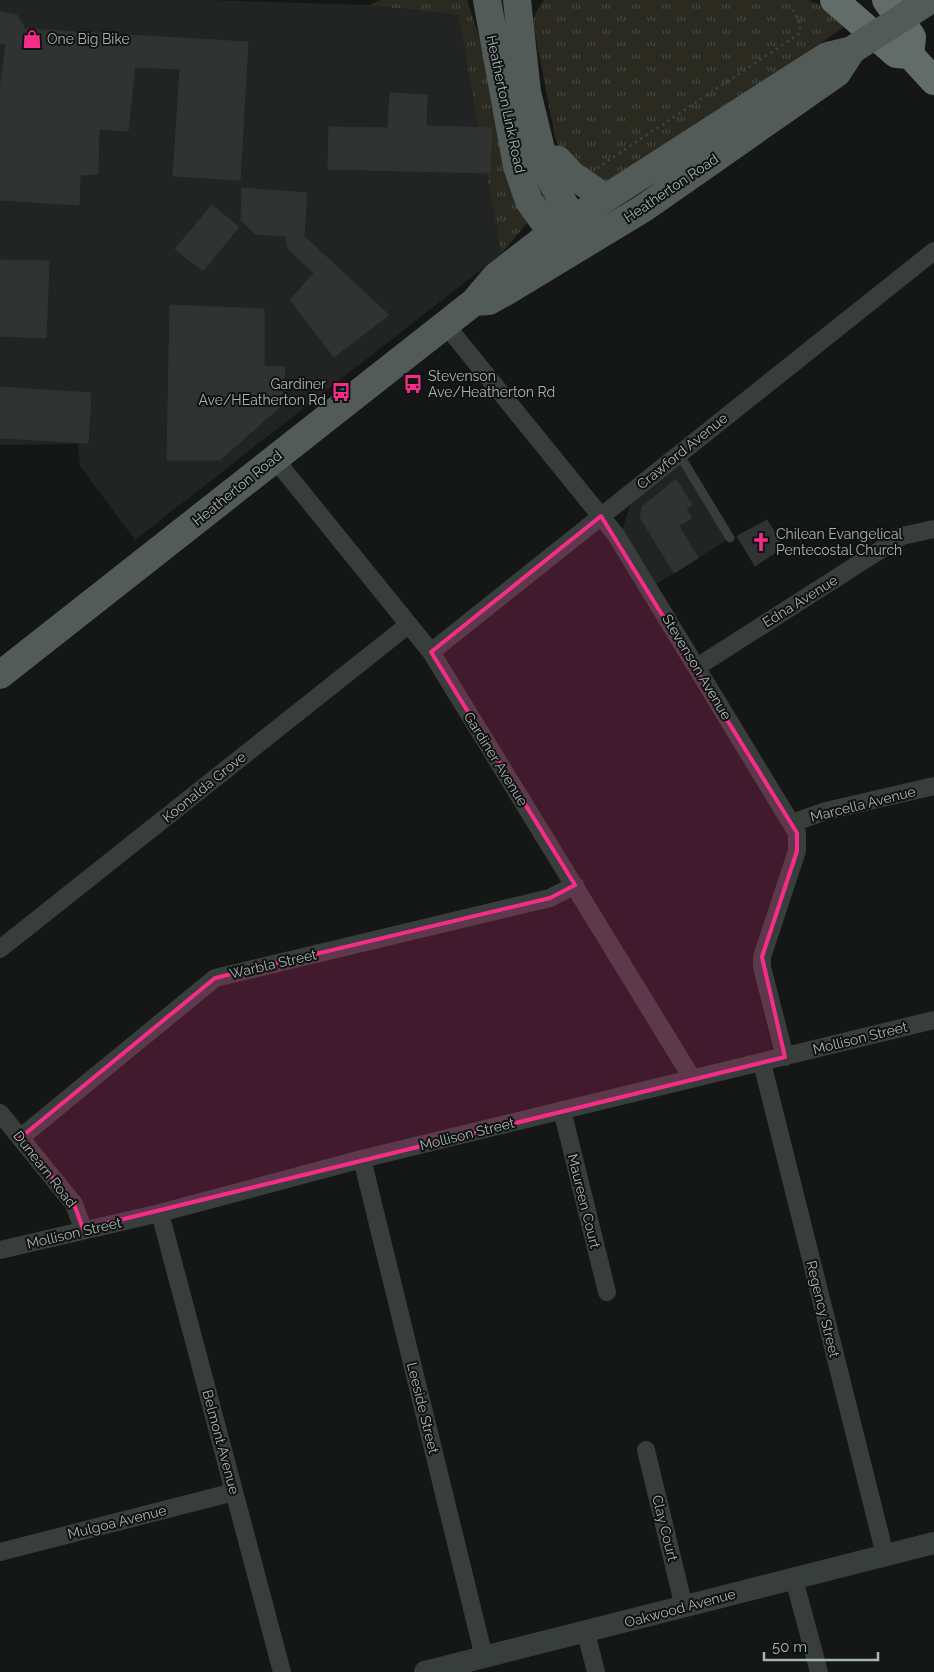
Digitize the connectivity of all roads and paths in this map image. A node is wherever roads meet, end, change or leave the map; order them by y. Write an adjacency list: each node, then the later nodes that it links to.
1 (473, 0): 8 (main road)
2 (487, 0): 8 (main road, Heatherton Link Road)
3 (834, 0): 9 (highway)
4 (886, 0): 9 (highway)
5 (930, 0): 10 (main road, Heatherton Road, bridge)
6 (522, 3): 12 (main road, Heatherton Link Road)
7 (793, 10): 13 (path)
8 (491, 31): 14 (main road, Heatherton Link Road)
9 (910, 55): 11 (highway)
10 (839, 59): 13 (main road, Heatherton Road); 15 (main road, Heatherton Road)
11 (934, 81)
12 (542, 158): 13 (main road); 14 (main road, Heatherton Link Road)
13 (594, 190): 14 (main road, Heatherton Road)
14 (563, 225): 15 (main road, Heatherton Link Road); 17 (main road, Heatherton Road)
15 (577, 250): 17 (main road, Heatherton Road)
16 (934, 251): 19 (street, Crawford Avenue)
17 (474, 302): 18 (main road, Heatherton Road)
18 (445, 324): 20 (main road, Heatherton Road); 21 (street, Stevenson Avenue)
19 (679, 454): 21 (street, Crawford Avenue); 23 (lane)
20 (274, 458): 24 (street, Gardiner Avenue); 27 (main road, Heatherton Road)
21 (601, 516): 25 (street, Crawford Avenue); 26 (street, Stevenson Avenue)
22 (934, 529): 26 (street, Edna Avenue)
23 (730, 538)
24 (408, 625): 25 (street, Gardiner Avenue); 31 (street, Koonalda Grove)
25 (431, 652): 30 (street, Gardiner Avenue)
26 (697, 667): 29 (street, Stevenson Avenue)
27 (0, 675)
28 (934, 786): 29 (street, Marcella Avenue)
29 (792, 823): 33 (street, Stevenson Avenue)
30 (575, 886): 35 (street, Gardiner Avenue); 38 (street, Warbla Street)
31 (0, 949)
32 (934, 1020): 33 (street, Mollison Street)
33 (785, 1057): 34 (street, Mollison Street)
34 (762, 1063): 35 (street, Mollison Street); 48 (street, Regency Street)
35 (692, 1078): 36 (street, Mollison Street)
36 (562, 1110): 39 (street, Mollison Street); 43 (street, Maureen Court)
37 (0, 1113): 38 (street, Dunearn Road)
38 (20, 1138): 41 (street, Dunearn Road)
39 (362, 1160): 40 (street, Mollison Street); 52 (street, Leeside Street)
40 (160, 1213): 41 (street, Mollison Street); 45 (street, Belmont Avenue)
41 (83, 1229): 42 (street, Mollison Street)
42 (0, 1250)
43 (607, 1292)
44 (646, 1450): 50 (street, Clay Court)
45 (234, 1492): 47 (street, Mulgoa Avenue); 53 (street, Belmont Avenue)
46 (934, 1543): 48 (street, Oakwood Avenue)
47 (0, 1552)
48 (885, 1555): 49 (street, Oakwood Avenue)
49 (794, 1578): 50 (street, Oakwood Avenue); 56 (street)
50 (684, 1607): 51 (street, Oakwood Avenue)
51 (586, 1633): 52 (street, Oakwood Avenue); 55 (street)
52 (484, 1657): 54 (street, Oakwood Avenue)
53 (282, 1672)
54 (425, 1672)
55 (596, 1672)
56 (819, 1672)

